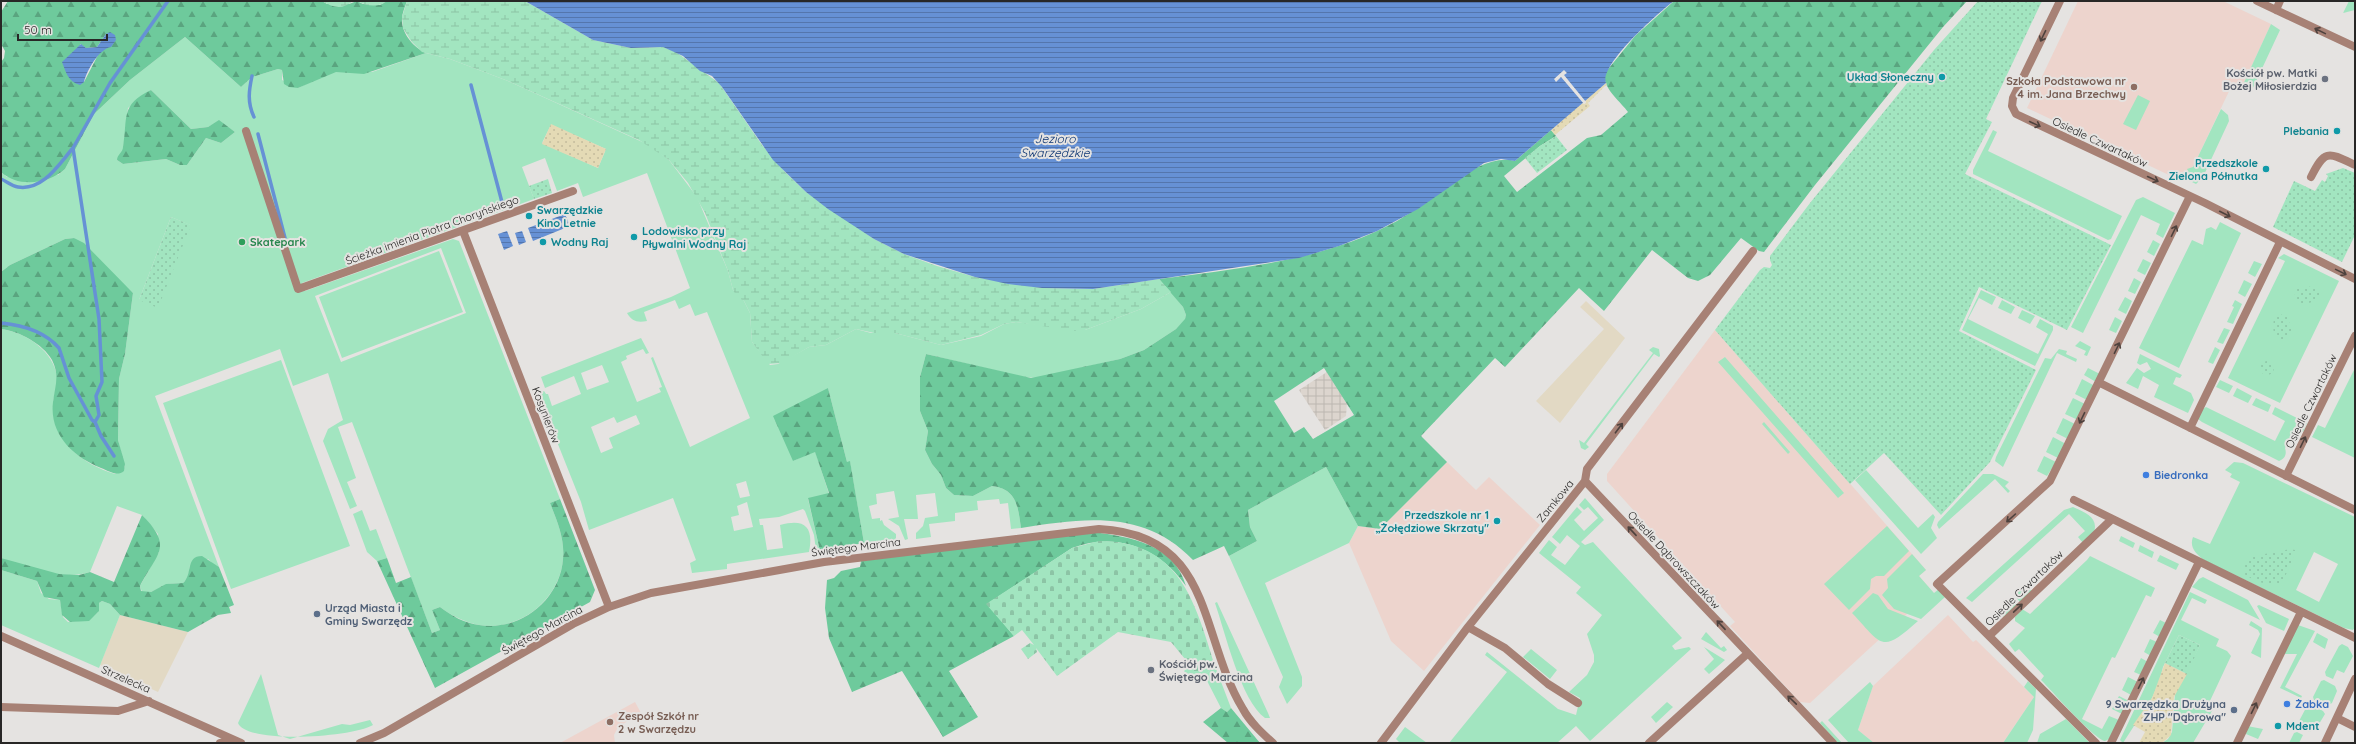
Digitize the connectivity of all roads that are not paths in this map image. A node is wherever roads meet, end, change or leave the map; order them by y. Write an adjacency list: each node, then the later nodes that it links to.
1 (2060, 1): 10 (street, Osiedle Czwartaków, one-way to 10)
2 (2257, 1): 4 (street)
3 (2280, 1): 4 (street)
4 (2276, 10): 5 (street, one-way to 4)
5 (2355, 47)
6 (246, 130): 11 (street, Ścieżka imienia Piotra Choryńskiego)
7 (2355, 165): 8 (street)
8 (2311, 177)
9 (574, 191): 11 (street, Ścieżka imienia Piotra Choryńskiego)
10 (2190, 196): 12 (street, Osiedle Czwartaków, one-way to 12); 16 (street, one-way to 10)
11 (463, 231): 24 (street, Kosynierów)
12 (2280, 242): 14 (street, Osiedle Czwartaków, one-way to 14); 17 (street)
13 (1754, 251): 19 (street, Zamkowa, one-way to 13)
14 (2355, 279)
15 (2355, 336): 18 (street, Osiedle Czwartaków, one-way to 15)
16 (2100, 383): 17 (street); 27 (street, one-way to 27)
17 (2190, 428): 18 (street)
18 (2286, 476): 21 (street)
19 (1585, 481): 26 (street, Zamkowa); 30 (street, Osiedle Dąbrowszczaków, one-way to 19)
20 (2074, 500): 22 (street)
21 (2355, 510)
22 (2112, 519): 23 (street); 27 (street, Osiedle Czwartaków, one-way to 22)
23 (2199, 562): 25 (street); 47 (street, one-way to 23)
24 (609, 607): 37 (street, Świętego Marcina); 42 (street, Świętego Marcina)
25 (2301, 612): 29 (street); 48 (street, one-way to 25)
26 (1468, 627): 33 (street); 43 (street, Zamkowa)
27 (1990, 635): 46 (street, Osiedle Czwartaków)
28 (1, 636): 32 (street, Strzelecka)
29 (2355, 638)
30 (1747, 654): 44 (street); 45 (street, Osiedle Dąbrowszczaków, one-way to 30)
31 (2355, 679): 35 (street)
32 (149, 701): 34 (street); 38 (street, Strzelecka)
33 (1578, 703)
34 (1, 706)
35 (2337, 718): 36 (street); 49 (street)
36 (2355, 727)
37 (384, 733): 40 (street, Świętego Marcina); 41 (street)
38 (239, 742): 39 (street)
39 (220, 743)
40 (360, 743)
41 (382, 743)
42 (1273, 743)
43 (1381, 743)
44 (1649, 743)
45 (1833, 743)
46 (2096, 743)
47 (2111, 743)
48 (2237, 743)
49 (2325, 743)

